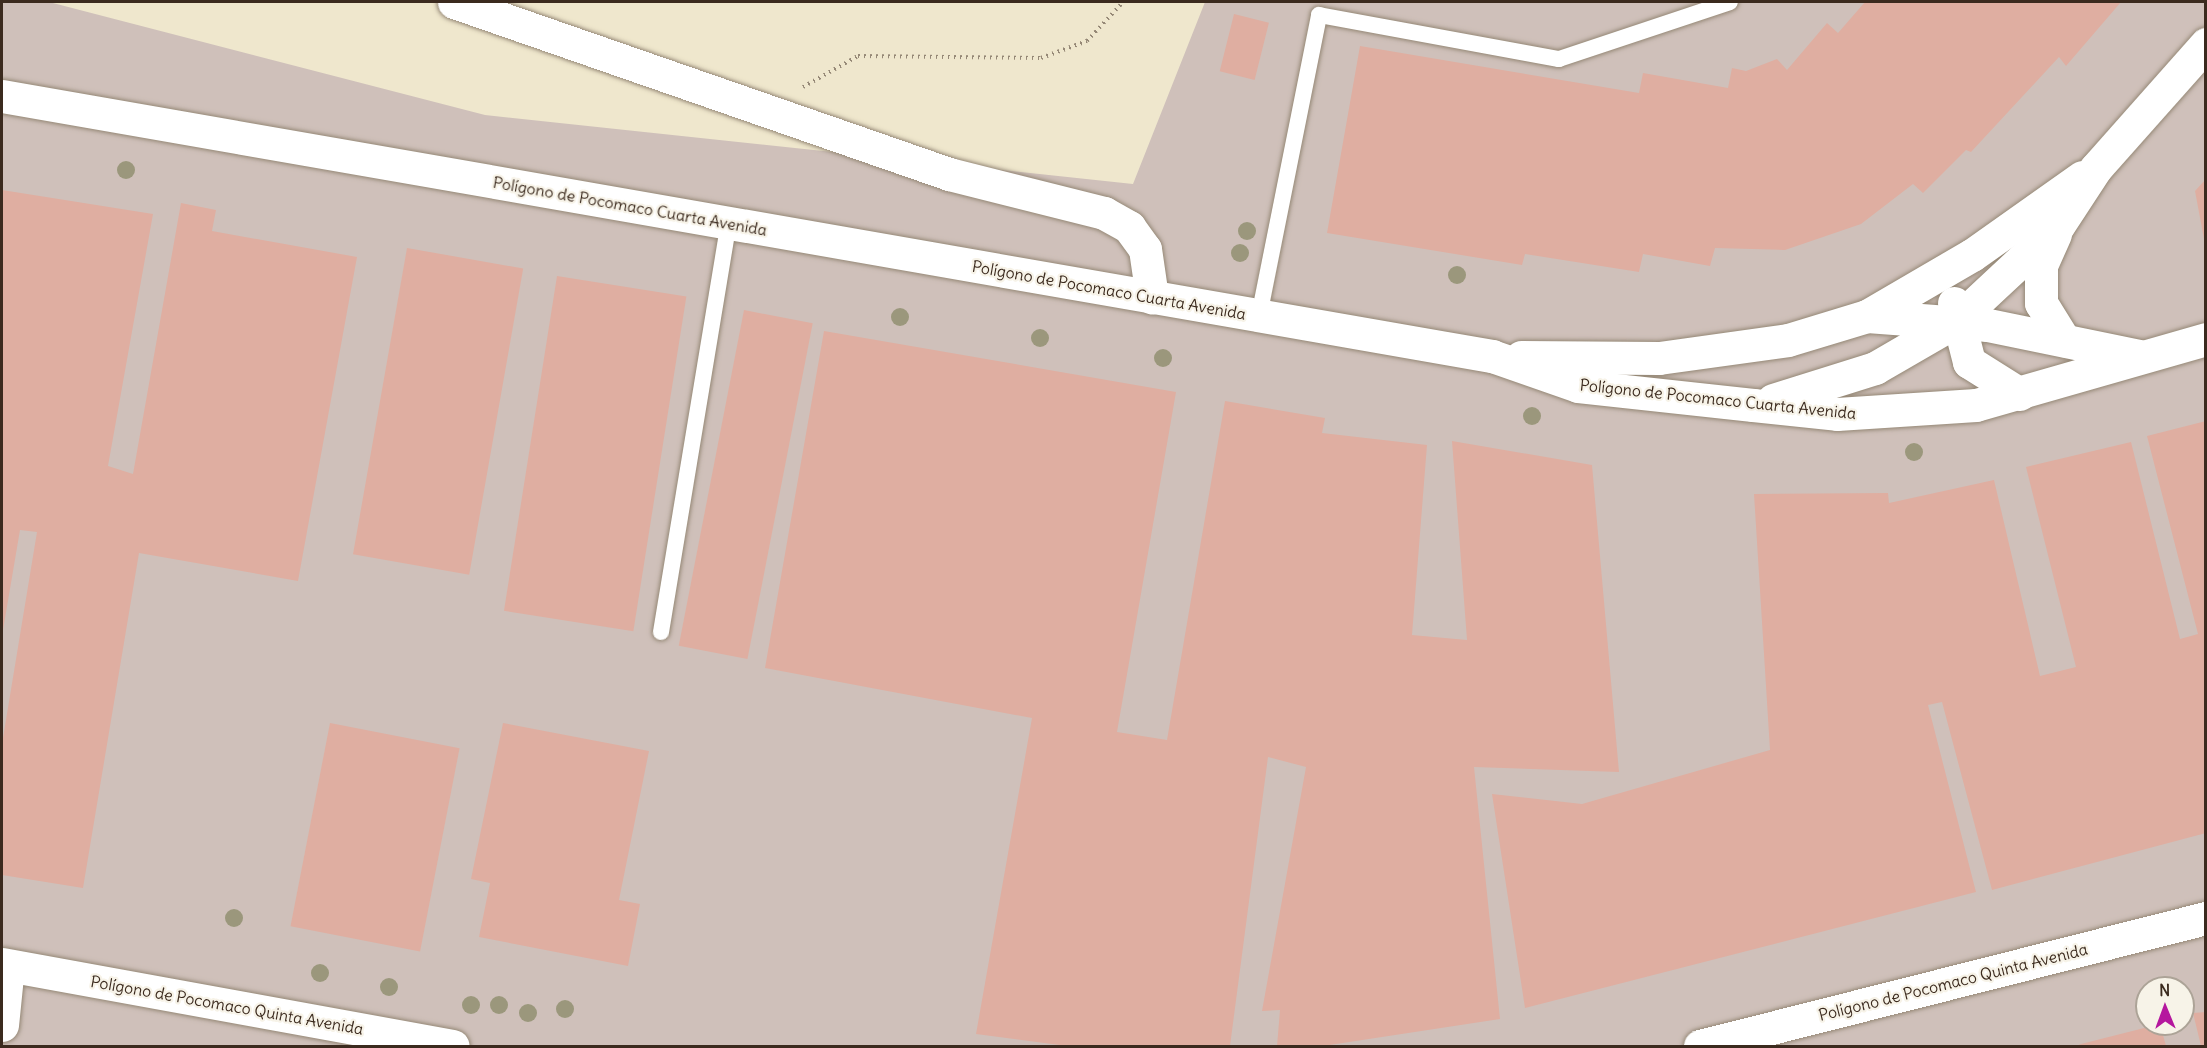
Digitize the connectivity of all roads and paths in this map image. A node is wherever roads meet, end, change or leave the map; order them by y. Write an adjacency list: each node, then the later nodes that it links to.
1 (454, 2): 6 (street)
2 (1123, 2): 6 (path)
3 (1730, 2): 12 (lane, Polígono de Pocomaco Cuarta Avenida)
4 (2205, 44): 7 (street)
5 (2, 96): 8 (street, Polígono de Pocomaco Cuarta Avenida)
6 (778, 114): 11 (street)
7 (2096, 168): 9 (street); 10 (street)
8 (729, 223): 11 (street, Polígono de Pocomaco Cuarta Avenida); 21 (lane)
9 (2058, 226): 14 (street); 16 (street)
10 (1972, 255): 13 (street); 14 (street)
11 (1152, 297): 12 (street, Polígono de Pocomaco Cuarta Avenida)
12 (1259, 316): 17 (street, Polígono de Pocomaco Cuarta Avenida)
13 (1868, 316): 14 (street, Polígono de Pocomaco Cuarta Avenida); 17 (street, Polígono de Pocomaco Cuarta Avenida)
14 (1956, 321): 16 (street, Polígono de Pocomaco Cuarta Avenida); 19 (street); 20 (street)
15 (2205, 339): 18 (street, Polígono de Pocomaco Cuarta Avenida)
16 (2064, 340): 18 (street, Polígono de Pocomaco Cuarta Avenida)
17 (1492, 356): 20 (street, Polígono de Pocomaco Cuarta Avenida)
18 (2141, 356): 19 (street, Polígono de Pocomaco Cuarta Avenida)
19 (2020, 394): 20 (street, Polígono de Pocomaco Cuarta Avenida)
20 (1753, 405)
21 (661, 632)
22 (2205, 918): 26 (street, Polígono de Pocomaco Quinta Avenida)
23 (5, 965): 24 (street); 25 (street, Polígono de Pocomaco Quinta Avenida)
24 (2, 1025)
25 (453, 1047)
26 (1700, 1047)

